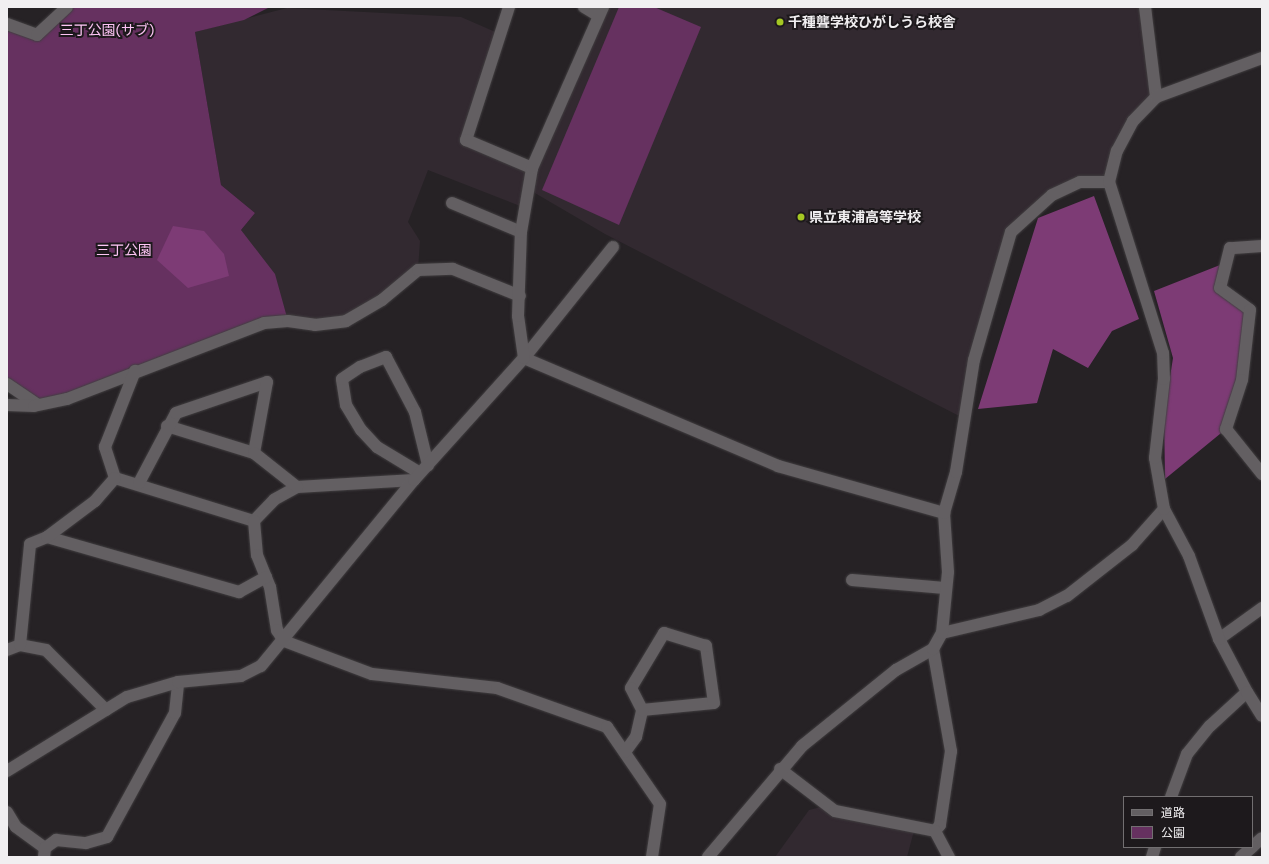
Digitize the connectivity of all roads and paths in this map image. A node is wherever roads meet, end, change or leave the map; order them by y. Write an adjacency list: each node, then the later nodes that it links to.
1 (67, 7): 6 (street)
2 (509, 7): 9 (street)
3 (584, 7): 5 (street)
4 (1145, 7): 8 (street)
5 (601, 11): 9 (street)
6 (7, 24)
7 (1262, 58): 8 (street)
8 (1156, 96): 10 (street)
9 (532, 168): 12 (street)
10 (1109, 182): 28 (street); 29 (street)
11 (452, 203): 12 (street)
12 (521, 232): 15 (street)
13 (1262, 246): 24 (street)
14 (613, 247): 16 (street)
15 (520, 296): 16 (street); 17 (street)
16 (524, 358): 23 (street); 29 (street)
17 (134, 371): 20 (street); 25 (street)
18 (7, 384): 20 (street)
19 (7, 405): 20 (street)
20 (38, 405)
21 (167, 426): 22 (street); 22 (street); 26 (street)
22 (254, 453): 27 (street)
23 (420, 473): 23 (street); 27 (street); 38 (street)
24 (1262, 474)
25 (115, 478): 26 (street); 31 (street)
26 (139, 483): 30 (street)
27 (297, 487): 30 (street)
28 (1164, 510): 36 (street); 37 (street)
29 (944, 513): 34 (street)
30 (254, 521): 32 (street)
31 (47, 537): 32 (street); 39 (street)
32 (266, 577): 38 (street)
33 (852, 580): 34 (street)
34 (945, 588): 36 (street)
35 (1262, 608): 37 (street)
36 (942, 633): 40 (street)
37 (1219, 638): 43 (street)
38 (284, 641): 42 (street); 47 (street)
39 (20, 645): 41 (street); 44 (street)
40 (933, 649): 48 (street); 52 (street)
41 (7, 650)
42 (178, 682): 44 (street); 56 (street)
43 (1247, 692): 46 (street); 50 (street)
44 (106, 710): 49 (street)
45 (642, 710): 45 (street); 47 (street)
46 (1262, 716)
47 (625, 752): 57 (street)
48 (780, 769): 52 (street); 58 (street)
49 (7, 771)
50 (1172, 796)
51 (7, 812): 56 (street)
52 (935, 831): 59 (street)
53 (1262, 838): 54 (street)
54 (1253, 846)
55 (1251, 848): 60 (street)
56 (45, 853)
57 (652, 857)
58 (708, 857)
59 (949, 857)
60 (1241, 857)

